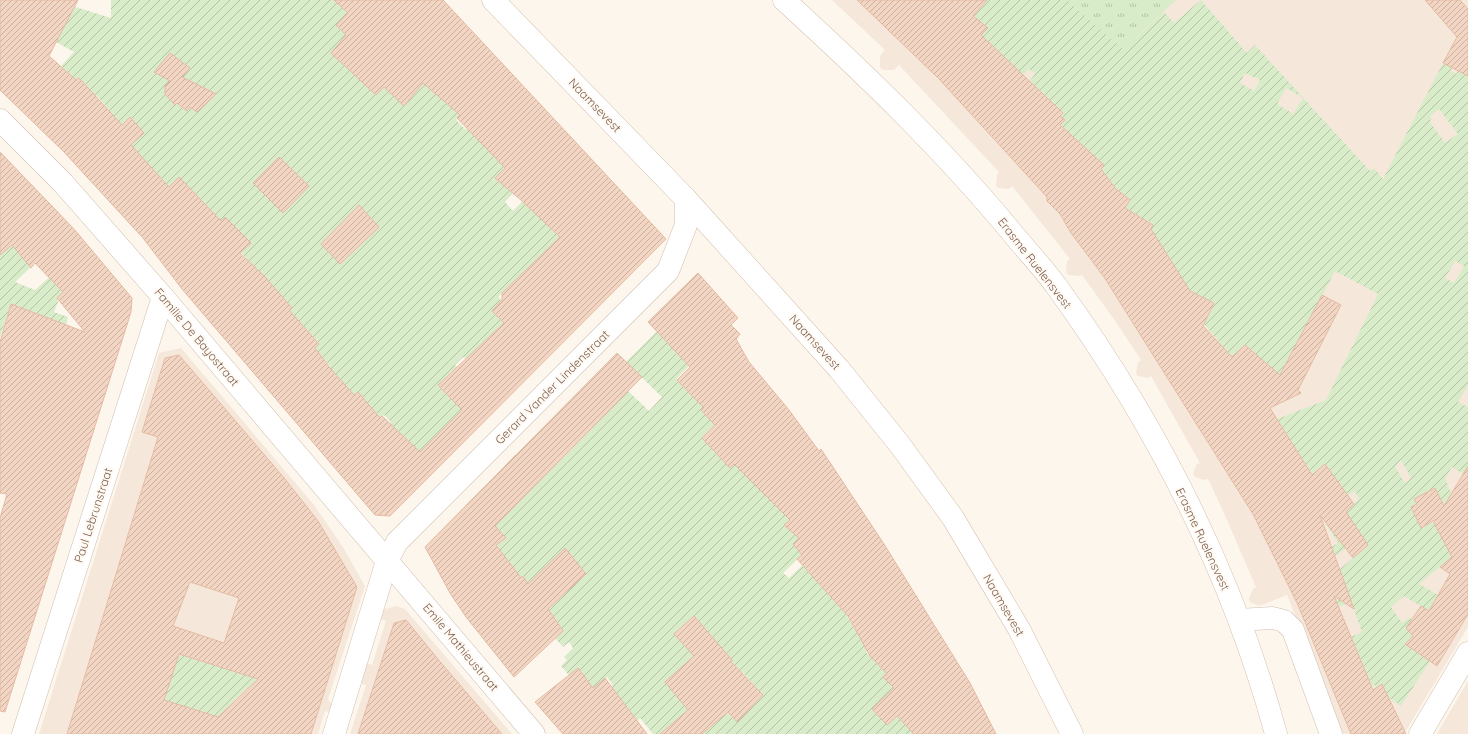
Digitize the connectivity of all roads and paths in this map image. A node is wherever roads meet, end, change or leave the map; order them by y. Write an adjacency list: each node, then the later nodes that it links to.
1 (493, 0): 4 (street, Naamsevest)
2 (784, 0): 7 (street, Erasme Ruelensvest)
3 (0, 120): 5 (street, Familie De Bayostraat)
4 (686, 199): 6 (street, Gerard Vander Lindenstraat); 12 (street, Naamsevest)
5 (163, 297): 6 (street, Familie De Bayostraat); 9 (street, Paul Lebrunstraat)
6 (387, 561): 10 (street, Gerard Vander Lindenstraat); 11 (street, Emile Mathieustraat)
7 (1239, 620): 13 (street, Erasme Ruelensvest); 14 (street)
8 (1468, 653): 15 (street)
9 (23, 734)
10 (334, 734)
11 (534, 734)
12 (1072, 734)
13 (1276, 734)
14 (1331, 734)
15 (1420, 734)

